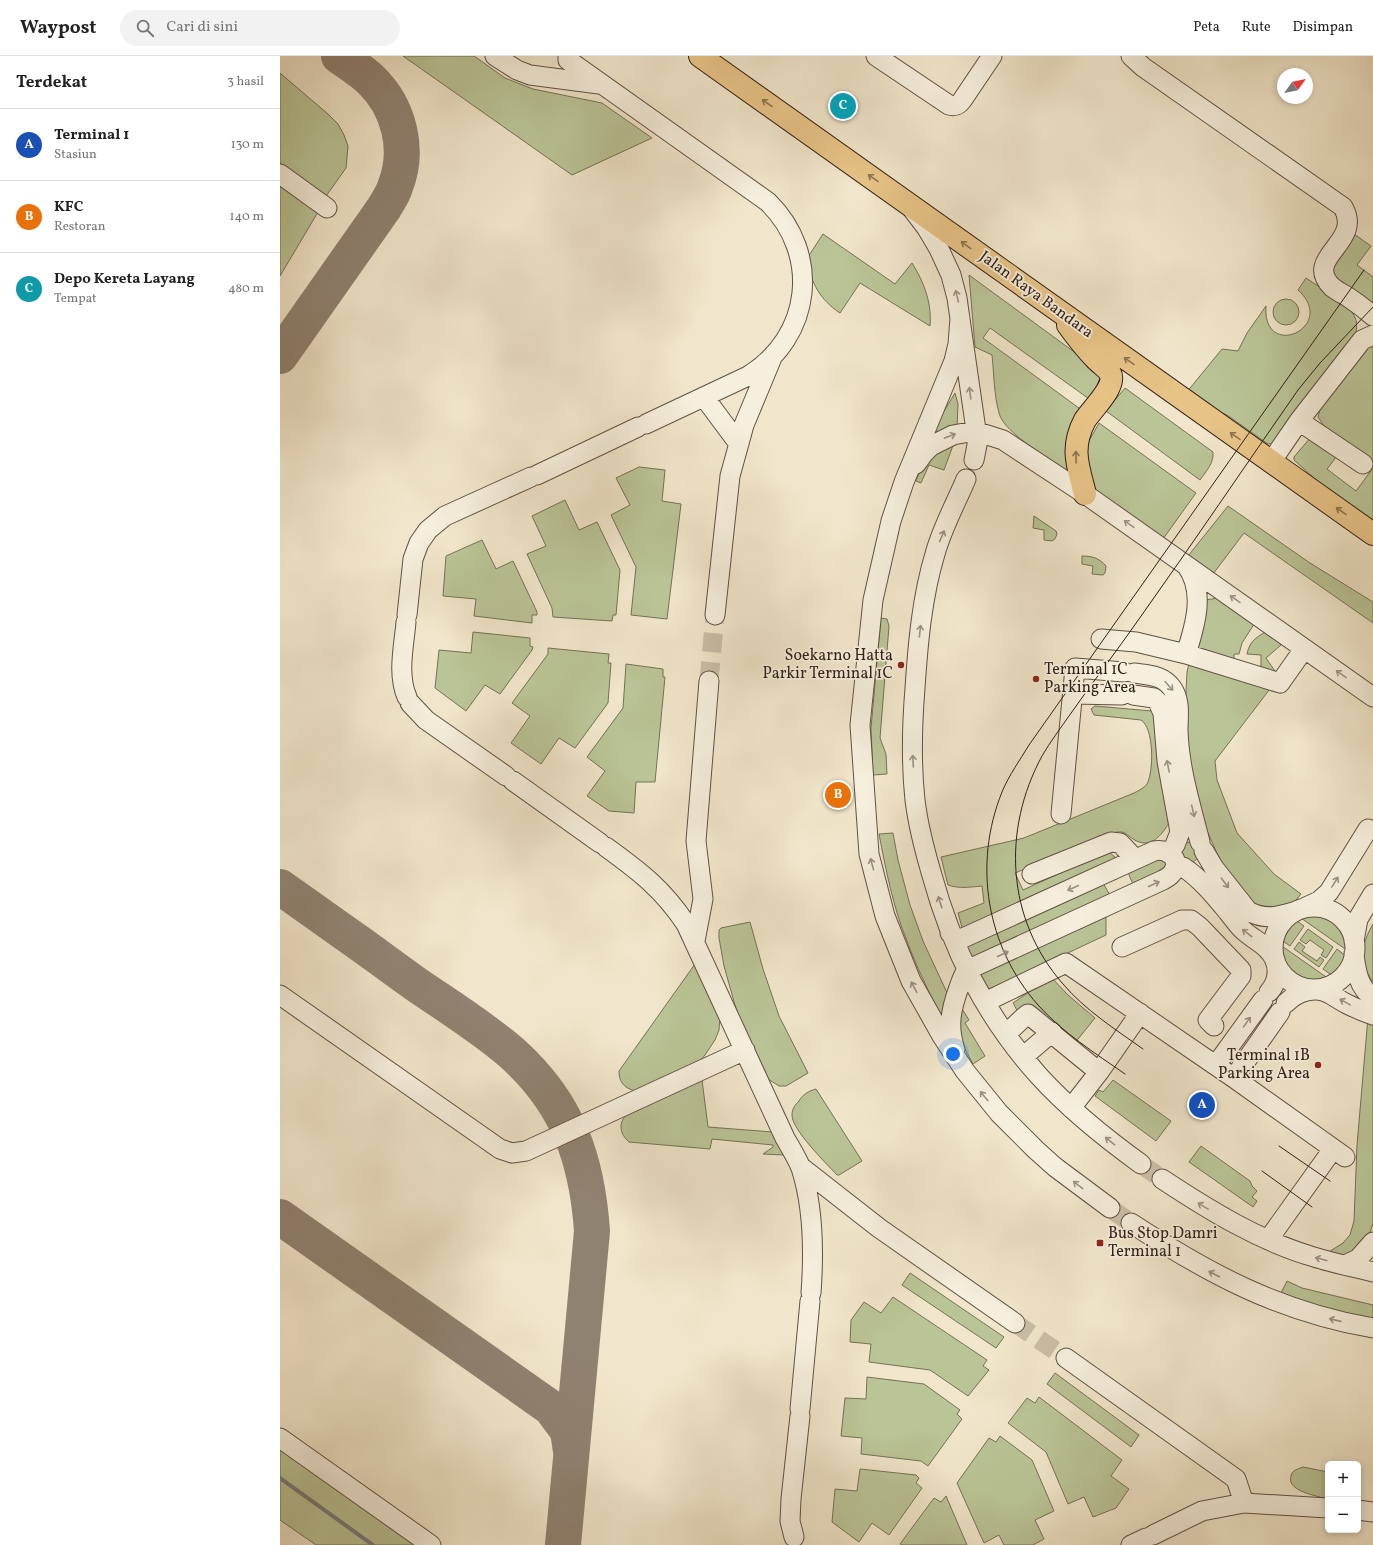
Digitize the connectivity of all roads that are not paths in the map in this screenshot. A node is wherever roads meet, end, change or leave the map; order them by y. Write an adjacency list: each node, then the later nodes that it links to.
1 (495, 56): 7 (street)
2 (700, 56): 10 (main road, Jalan Raya Bandara, one-way to 2)
3 (876, 56): 4 (street)
4 (992, 56)
5 (1131, 56): 13 (street)
6 (566, 57): 7 (street); 8 (street)
7 (545, 77): 8 (street)
8 (610, 89): 16 (street)
9 (280, 174): 11 (street)
10 (905, 201): 12 (main road, Jalan Raya Bandara, one-way to 10); 14 (street, one-way to 10)
11 (327, 208)
12 (1055, 308): 22 (main road, Jalan Raya Bandara, one-way to 12); 26 (main road, one-way to 12)
13 (1367, 311): 15 (street)
14 (960, 318): 19 (street, one-way to 14); 25 (street)
15 (1367, 338): 18 (street)
16 (771, 359): 17 (street); 20 (street)
17 (704, 397): 20 (street); 46 (street)
18 (1299, 421): 22 (street); 23 (street)
19 (976, 431): 21 (street); 25 (street, one-way to 19); 26 (street)
20 (739, 444): 29 (street)
21 (974, 460)
22 (1271, 462): 27 (main road, Jalan Raya Bandara, one-way to 22)
23 (1363, 464)
24 (966, 479): 45 (street, one-way to 24)
25 (904, 482): 63 (street, one-way to 25)
26 (1085, 494): 28 (street, one-way to 26)
27 (1373, 534)
28 (1185, 564): 31 (street, one-way to 28); 32 (street)
29 (715, 615)
30 (1100, 639): 32 (street)
31 (1304, 649): 32 (street); 35 (street, one-way to 31)
32 (1186, 654)
33 (709, 681): 46 (street)
34 (1073, 694): 36 (street); 38 (street, one-way to 38); 39 (street, one-way to 34)
35 (1373, 697)
36 (1061, 814)
37 (1368, 829): 44 (street, one-way to 37)
38 (1202, 846): 39 (street); 39 (street); 44 (street, one-way to 44)
39 (1178, 857): 40 (street); 43 (street, one-way to 39); 49 (street, one-way to 39)
40 (1122, 866): 41 (street); 43 (street); 45 (street, one-way to 45)
41 (1032, 874)
42 (1373, 894): 48 (street)
43 (1127, 896): 50 (street, one-way to 43)
44 (1300, 909): 48 (street); 49 (street)
45 (950, 933): 50 (street)
46 (695, 942): 60 (street)
47 (1122, 947): 58 (street)
48 (1354, 947): 51 (street); 53 (street)
49 (1275, 960): 51 (street); 58 (street, one-way to 49)
50 (967, 970): 54 (street); 63 (street)
51 (1317, 989): 56 (street, one-way to 51); 65 (street)
52 (280, 995): 60 (street)
53 (1373, 998)
54 (985, 1002): 55 (street); 59 (street)
55 (1140, 1013): 62 (street); 64 (street)
56 (1373, 1015)
57 (1052, 1032): 59 (street); 61 (street); 64 (street)
58 (1223, 1033): 62 (street)
59 (1006, 1034): 61 (street)
60 (745, 1050): 68 (street)
61 (1023, 1057): 66 (street)
62 (1216, 1065): 65 (street)
63 (965, 1071): 70 (street, one-way to 63)
64 (1099, 1072): 66 (street)
65 (1234, 1078): 72 (street)
66 (1071, 1108): 67 (street, one-way to 66)
67 (1142, 1164)
68 (801, 1167): 76 (street); 85 (street)
69 (1162, 1179): 72 (street, one-way to 69)
70 (1110, 1208)
71 (1131, 1223): 77 (street, one-way to 71)
72 (1268, 1240): 74 (street, one-way to 72)
73 (1373, 1242): 74 (street)
74 (1345, 1265): 75 (street)
75 (1373, 1272)
76 (1015, 1323)
77 (1373, 1328)
78 (1066, 1358): 80 (street)
79 (280, 1438): 86 (street)
80 (1244, 1503): 81 (street); 84 (street)
81 (1325, 1508)
82 (1361, 1510): 83 (street)
83 (1373, 1512)
84 (1143, 1539)
85 (796, 1542)
86 (431, 1545)

